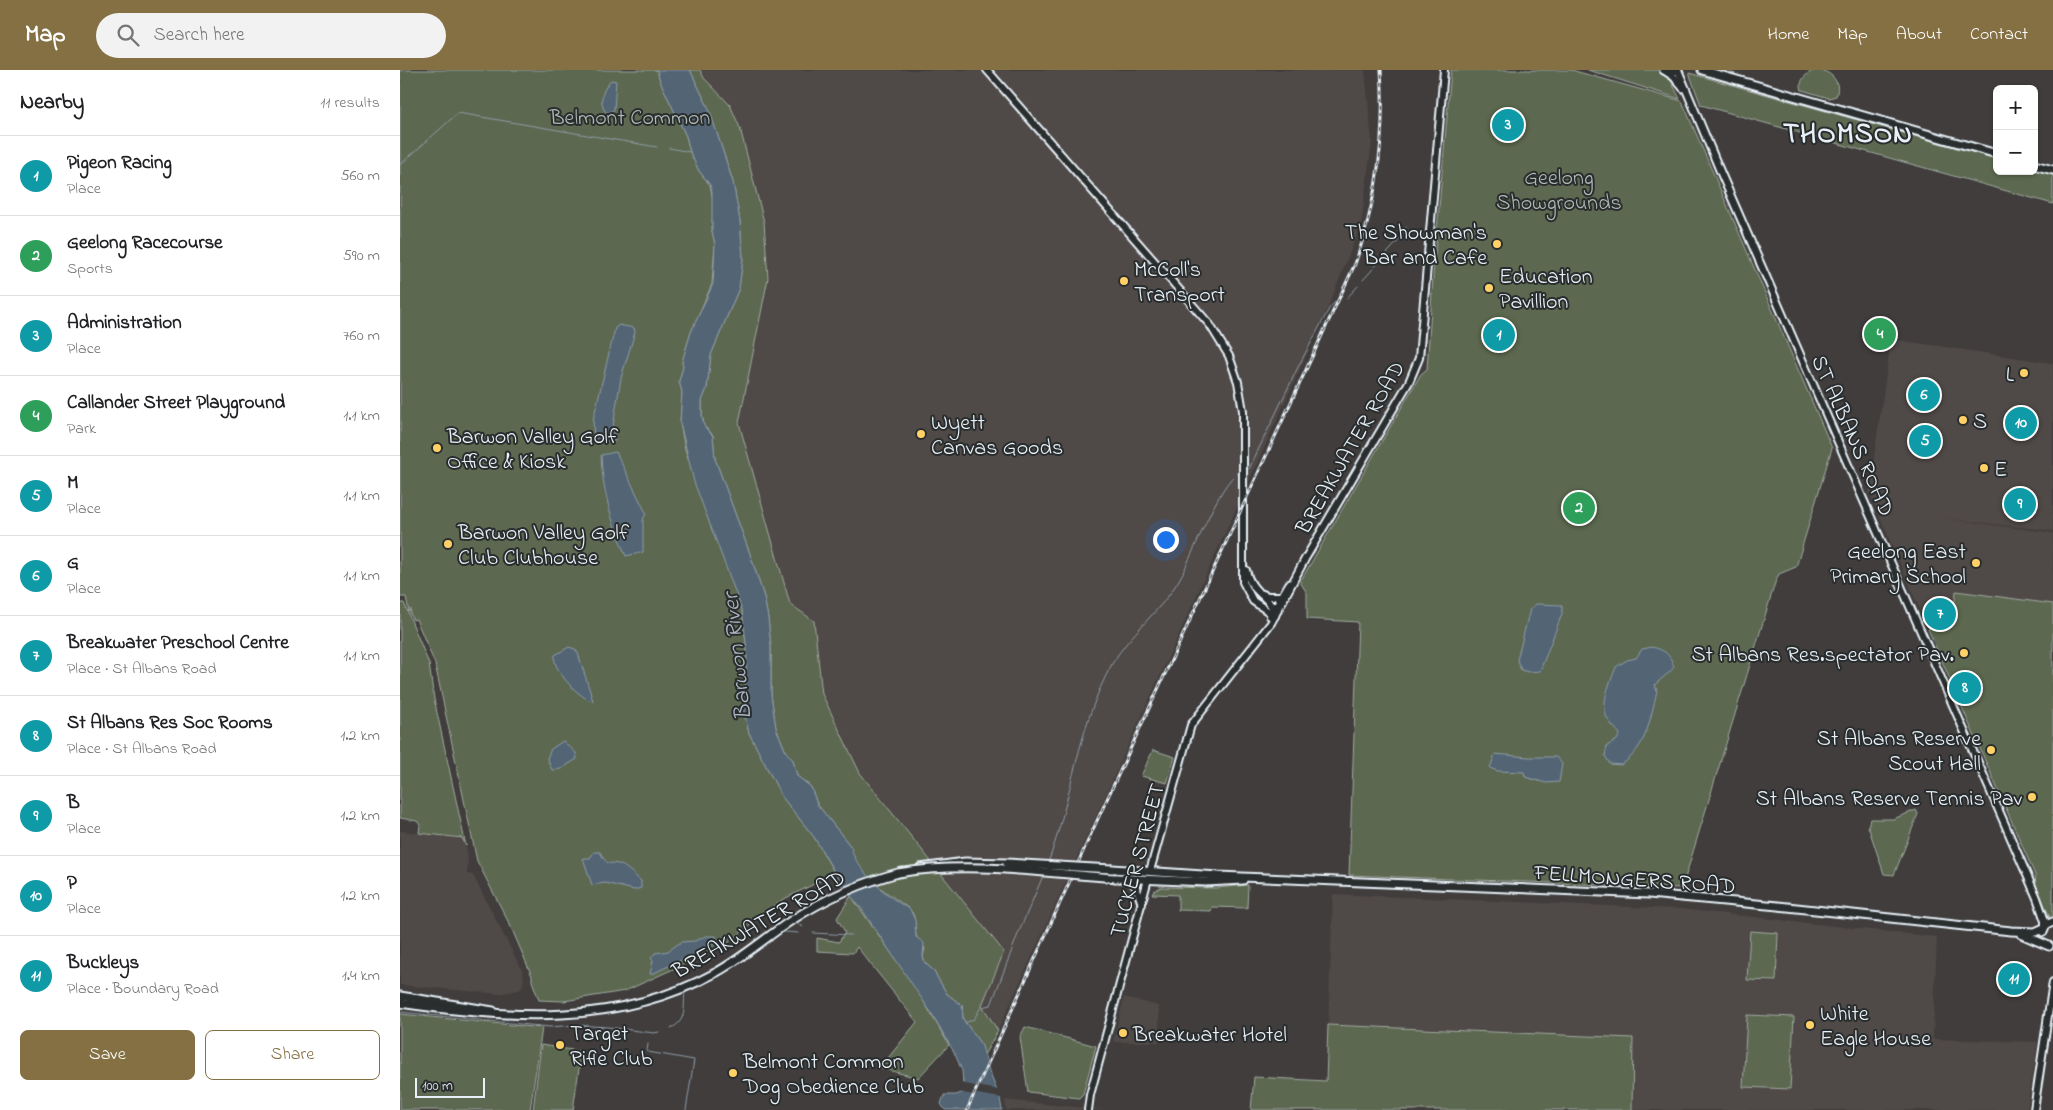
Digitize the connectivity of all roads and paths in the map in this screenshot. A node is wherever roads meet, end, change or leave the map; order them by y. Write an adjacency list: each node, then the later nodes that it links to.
1 (987, 70): 10 (street)
2 (1444, 70): 11 (street, BREAKWATER ROAD)
3 (1665, 70): 4 (main road); 6 (street, ST ALBANS ROAD)
4 (1678, 70): 6 (street, ST ALBANS ROAD)
5 (1702, 70): 7 (main road)
6 (1688, 95): 21 (street, ST ALBANS ROAD)
7 (1993, 153)
8 (2038, 165): 9 (main road)
9 (2053, 170)
10 (1244, 561): 13 (street); 15 (street)
11 (1300, 569): 12 (street, TUCKER STREET)
12 (1290, 587): 14 (street, TUCKER STREET); 15 (street)
13 (1253, 588): 14 (street); 15 (street)
14 (1281, 596): 15 (street, TUCKER STREET)
15 (1272, 617): 16 (street, TUCKER STREET)
16 (1150, 871): 17 (main road, BREAKWATER ROAD, bridge); 18 (main road, FELLMONGERS ROAD); 20 (main road, TUCKER STREET)
17 (898, 873): 19 (main road, BREAKWATER ROAD, bridge); 30 (main road, BREAKWATER ROAD)
18 (1255, 877): 20 (main road, FELLMONGERS ROAD); 25 (main road, FELLMONGERS ROAD)
19 (1130, 879): 20 (main road, BREAKWATER ROAD); 22 (street)
20 (1148, 879): 22 (street, TUCKER STREET)
21 (2037, 898): 23 (street, ST ALBANS ROAD); 24 (street, ST ALBANS ROAD)
22 (1142, 904): 31 (street, TUCKER STREET)
23 (2053, 922): 24 (main road)
24 (2045, 927): 25 (main road, FELLMONGERS ROAD); 26 (main road)
25 (2011, 931): 26 (main road, FELLMONGERS ROAD)
26 (2051, 948)
27 (2053, 982): 32 (street)
28 (400, 996): 30 (main road, BREAKWATER ROAD)
29 (400, 1003): 30 (main road, BREAKWATER ROAD)
30 (516, 1014)
31 (1088, 1110)
32 (2034, 1110)

